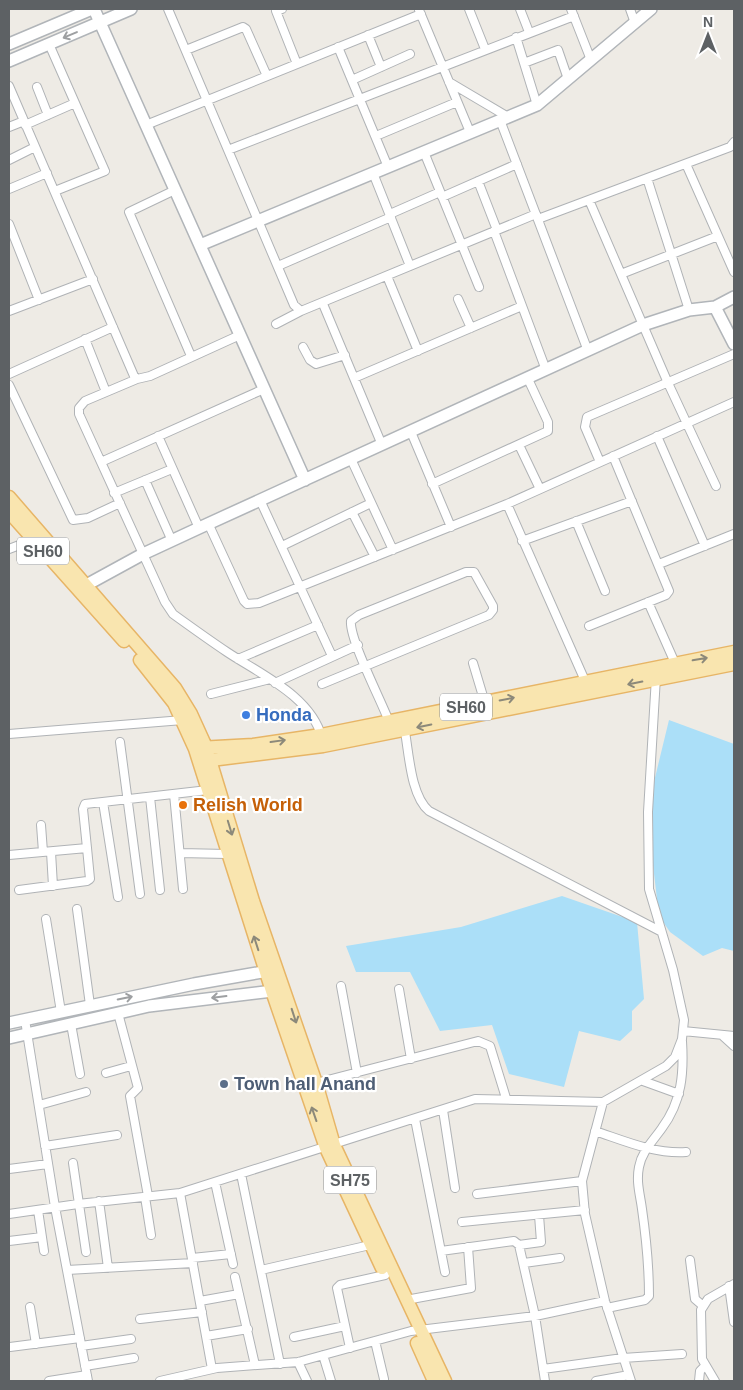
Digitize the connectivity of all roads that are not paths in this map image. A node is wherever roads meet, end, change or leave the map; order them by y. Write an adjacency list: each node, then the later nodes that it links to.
1 (93, 9): 11 (street); 12 (street)
2 (131, 9): 12 (street)
3 (168, 9): 21 (street)
4 (282, 9): 26 (street)
5 (470, 9): 20 (street)
6 (520, 9): 14 (street)
7 (630, 9): 13 (street)
8 (652, 9): 13 (street)
9 (420, 11): 15 (street); 27 (street)
10 (572, 12): 14 (street); 23 (street)
11 (69, 13): 17 (street)
12 (100, 22): 18 (street, one-way to 18); 44 (street)
13 (635, 23): 23 (street)
14 (529, 32): 16 (street)
15 (368, 35): 19 (street); 28 (street)
16 (516, 37): 20 (street); 25 (street)
17 (9, 44)
18 (49, 44): 24 (street); 39 (street)
19 (338, 47): 26 (street); 31 (street)
20 (485, 49): 27 (street)
21 (186, 50): 29 (street); 37 (street)
22 (410, 54): 28 (street)
23 (591, 60): 30 (street)
24 (9, 61)
25 (524, 63): 30 (street); 40 (street)
26 (297, 64): 29 (street)
27 (442, 66): 32 (street); 36 (street)
28 (381, 67): 31 (street)
29 (266, 76): 37 (street)
30 (568, 79): 40 (street)
31 (352, 80): 36 (street)
32 (449, 82): 38 (street); 42 (street)
33 (9, 86): 35 (street)
34 (37, 88): 41 (street)
35 (11, 98): 43 (street)
36 (360, 98): 47 (street); 50 (street)
37 (208, 100): 44 (street); 50 (street)
38 (458, 102): 46 (street); 47 (street)
39 (75, 103): 41 (street); 62 (street)
40 (536, 105): 42 (street)
41 (48, 115): 43 (street)
42 (504, 118): 46 (street); 53 (street)
43 (24, 123): 45 (street); 48 (street)
44 (146, 125): 61 (street)
45 (9, 127)
46 (470, 132): 51 (street)
47 (376, 136): 55 (street)
48 (35, 147): 52 (street); 56 (street)
49 (733, 147): 54 (street)
50 (228, 150): 67 (street)
51 (424, 152): 55 (street); 63 (street)
52 (9, 160)
53 (517, 164): 59 (street); 66 (street)
54 (686, 164): 58 (street); 70 (street)
55 (388, 167): 57 (street)
56 (47, 173): 60 (street); 62 (street)
57 (373, 173): 65 (street); 67 (street)
58 (647, 178): 64 (street); 73 (street)
59 (478, 181): 63 (street); 69 (street)
60 (9, 189)
61 (175, 190): 71 (street); 102 (street)
62 (54, 191): 79 (street)
63 (441, 195): 65 (street); 72 (street)
64 (589, 200): 66 (street); 77 (street)
65 (390, 216): 74 (street); 75 (street)
66 (537, 216): 69 (street); 99 (street)
67 (258, 221): 71 (street); 74 (street)
68 (9, 224): 83 (street)
69 (495, 231): 72 (street); 85 (street)
70 (718, 236): 73 (street); 76 (street)
71 (200, 245): 94 (street)
72 (461, 245): 75 (street); 80 (street)
73 (671, 254): 77 (street); 87 (street)
74 (278, 266): 89 (street)
75 (410, 266): 78 (street)
76 (734, 272)
77 (621, 274): 91 (street)
78 (387, 276): 84 (street); 98 (street)
79 (93, 279): 83 (street); 92 (street)
80 (479, 287)
81 (734, 297): 86 (street)
82 (458, 299): 93 (street)
83 (39, 300): 88 (street)
84 (324, 304): 89 (street); 100 (street)
85 (522, 306): 93 (street); 103 (street)
86 (715, 307): 87 (street); 96 (street)
87 (689, 310): 91 (street)
88 (9, 311)
89 (301, 311): 90 (street)
90 (276, 324)
91 (643, 325): 99 (street); 108 (street)
92 (113, 327): 95 (street); 107 (street)
93 (471, 328): 98 (street)
94 (240, 335): 102 (street); 110 (street)
95 (85, 339): 104 (street); 111 (street)
96 (734, 344)
97 (303, 347): 100 (street)
98 (418, 351): 105 (street)
99 (588, 351): 103 (street)
100 (344, 354): 105 (street)
101 (734, 354): 108 (street)
102 (191, 356): 107 (street)
103 (546, 370): 106 (street)
104 (9, 374)
105 (354, 378): 117 (street)
106 (528, 378): 114 (street); 118 (street)
107 (137, 379): 111 (street)
108 (668, 383): 113 (street); 122 (street)
109 (9, 385): 133 (street)
110 (264, 389): 115 (street); 125 (street)
111 (106, 392): 121 (street)
112 (734, 402): 113 (street)
113 (686, 423): 116 (street); 127 (street)
114 (411, 432): 117 (street); 126 (street)
115 (158, 436): 121 (street); 123 (street)
116 (657, 436): 119 (street); 146 (street)
117 (382, 445): 120 (street)
118 (518, 445): 126 (street); 128 (street)
119 (613, 456): 122 (street); 132 (street)
120 (351, 459): 125 (street); 134 (street)
121 (101, 462): 129 (street)
122 (600, 462): 128 (street)
123 (172, 468): 124 (street); 139 (street)
124 (145, 480): 129 (street); 143 (street)
125 (305, 480): 131 (street)
126 (432, 484): 140 (street)
127 (716, 486)
128 (540, 489): 135 (street)
129 (114, 493): 133 (street)
130 (9, 498): 142 (main road, SH60)
131 (260, 500): 139 (street); 145 (street)
132 (632, 501): 138 (street); 151 (street)
133 (120, 503): 149 (street)
134 (371, 503): 137 (street); 148 (street)
135 (507, 504): 140 (street); 144 (street)
136 (9, 512): 142 (main road, SH60)
137 (352, 512): 145 (street); 150 (street)
138 (576, 521): 144 (street); 154 (street)
139 (204, 526): 143 (street); 152 (street)
140 (451, 527): 148 (street)
141 (734, 534): 146 (street)
142 (37, 539): 147 (street); 153 (main road, SH60)
143 (172, 541): 149 (street)
144 (522, 541): 168 (street)
145 (282, 546): 152 (street)
146 (705, 546): 151 (street)
147 (9, 549)
148 (393, 550): 150 (street)
149 (143, 554): 153 (street); 161 (street)
150 (375, 558): 152 (street)
151 (659, 564): 155 (street)
152 (301, 587): 156 (street)
153 (82, 588): 172 (main road, SH60); 177 (main road, SH60)
154 (605, 591)
155 (648, 602): 157 (street); 163 (street)
156 (318, 625): 160 (street); 161 (street)
157 (589, 626)
158 (358, 645): 160 (street); 165 (street); 165 (street)
159 (734, 652): 163 (main road, SH60, one-way to 159)
160 (332, 656): 167 (street)
161 (238, 659): 167 (street)
162 (473, 663): 171 (street)
163 (674, 663): 166 (main road, SH60)
164 (734, 664): 166 (main road, SH60)
165 (366, 665): 169 (street); 173 (street)
166 (656, 673): 168 (main road, SH60); 173 (main road, SH60, one-way to 173); 198 (street)
167 (273, 681): 170 (street); 175 (street)
168 (586, 683): 171 (main road, SH60, one-way to 168)
169 (322, 684)
170 (211, 694)
171 (485, 703): 173 (main road, SH60)
172 (183, 720): 174 (street); 177 (main road, SH60)
173 (398, 726): 175 (main road, SH60); 198 (street)
174 (9, 734)
175 (322, 741): 177 (main road, SH60)
176 (120, 742): 181 (street)
177 (202, 754): 178 (main road, SH75); 199 (main road, SH75, one-way to 199)
178 (208, 790): 179 (street); 188 (main road, SH75)
179 (174, 794): 180 (street); 187 (street)
180 (150, 797): 181 (street); 193 (street)
181 (127, 799): 182 (street); 194 (street)
182 (103, 802): 184 (street); 195 (street)
183 (41, 825): 185 (street)
184 (87, 848): 186 (street); 190 (street)
185 (43, 852): 186 (street); 189 (street)
186 (52, 852): 190 (street)
187 (180, 854): 188 (street); 191 (street)
188 (228, 854): 199 (main road, SH75, one-way to 188)
189 (9, 855)
190 (53, 886): 192 (street)
191 (183, 889)
192 (19, 890)
193 (160, 890)
194 (140, 894)
195 (118, 897)
196 (78, 909): 204 (street)
197 (46, 919): 205 (street)
198 (660, 931): 211 (street)
199 (272, 970): 201 (main road, SH75); 203 (main road, SH75); 204 (street, one-way to 199)
200 (341, 986): 218 (street)
201 (285, 989): 203 (street); 222 (main road, SH75, one-way to 222)
202 (399, 989): 216 (street)
203 (272, 990): 206 (street, one-way to 206); 233 (main road, SH75, one-way to 203)
204 (90, 1005): 205 (street)
205 (61, 1012): 207 (street)
206 (118, 1013): 209 (street); 217 (street)
207 (25, 1020): 208 (street); 210 (street)
208 (9, 1023)
209 (71, 1024): 210 (street); 220 (street)
210 (27, 1034): 214 (street); 227 (street)
211 (683, 1035): 212 (street); 221 (street); 224 (street)
212 (723, 1036): 213 (street); 215 (street)
213 (734, 1036)
214 (9, 1038)
215 (734, 1046)
216 (411, 1059): 218 (street); 225 (street)
217 (131, 1066): 219 (street); 245 (street)
218 (357, 1072): 222 (street)
219 (106, 1073)
220 (80, 1074)
221 (643, 1081): 224 (street); 226 (street)
222 (316, 1083): 233 (main road, SH75)
223 (86, 1092): 227 (street)
224 (679, 1094): 234 (street)
225 (506, 1098): 226 (street); 228 (street)
226 (603, 1102): 230 (street)
227 (39, 1105): 232 (street)
228 (443, 1110): 229 (street); 242 (street)
229 (415, 1119): 233 (street); 261 (street)
230 (595, 1131): 234 (street); 240 (street)
231 (117, 1135): 232 (street)
232 (46, 1146): 237 (street)
233 (330, 1146): 239 (street); 257 (main road, SH75); 277 (main road, SH75)
234 (646, 1148): 235 (street); 279 (street)
235 (686, 1152)
236 (73, 1163): 247 (street)
237 (48, 1164): 238 (street); 248 (street)
238 (9, 1168)
239 (240, 1174): 241 (street); 271 (street)
240 (582, 1181): 244 (street); 250 (street)
241 (215, 1182): 243 (street); 263 (street)
242 (455, 1188)
243 (180, 1193): 245 (street); 266 (street)
244 (477, 1194)
245 (147, 1197): 246 (street); 254 (street)
246 (99, 1201): 247 (street); 269 (street)
247 (78, 1204): 248 (street); 262 (street)
248 (55, 1207): 249 (street); 270 (street)
249 (38, 1210): 251 (street); 255 (street)
250 (585, 1210): 252 (street); 279 (street)
251 (9, 1214)
252 (539, 1215): 253 (street); 258 (street)
253 (462, 1222)
254 (151, 1235)
255 (42, 1237): 256 (street); 260 (street)
256 (9, 1241)
257 (370, 1245): 271 (street); 273 (main road, SH75)
258 (520, 1245): 259 (street); 267 (street)
259 (468, 1247): 261 (street); 277 (street)
260 (44, 1251)
261 (441, 1251): 272 (street)
262 (86, 1252)
263 (230, 1254): 266 (street); 268 (street)
264 (560, 1258): 267 (street)
265 (690, 1260): 280 (street)
266 (193, 1261): 269 (street); 278 (street)
267 (524, 1263): 283 (street)
268 (233, 1264)
269 (108, 1268): 270 (street)
270 (67, 1270): 293 (street)
271 (261, 1270): 302 (street)
272 (444, 1272)
273 (385, 1275): 286 (street); 288 (main road, SH75)
274 (235, 1278): 276 (street)
275 (732, 1285): 280 (street); 285 (street)
276 (239, 1294): 278 (street); 287 (street)
277 (406, 1300): 288 (main road, SH75)
278 (200, 1301): 282 (street)
279 (606, 1305): 283 (street); 300 (street)
280 (702, 1305): 305 (street)
281 (30, 1307): 294 (street)
282 (202, 1312): 284 (street); 289 (street)
283 (535, 1316): 288 (street); 307 (street)
284 (140, 1319)
285 (734, 1322)
286 (344, 1326): 290 (street); 296 (street)
287 (248, 1329): 289 (street); 303 (street)
288 (415, 1330): 292 (street); 316 (main road, SH75); 317 (main road, SH75)
289 (206, 1336): 306 (street)
290 (294, 1337)
291 (131, 1339): 293 (street)
292 (375, 1341): 296 (street); 311 (street)
293 (81, 1342): 294 (street); 304 (street)
294 (36, 1344): 295 (street)
295 (10, 1347)
296 (350, 1348): 298 (street)
297 (682, 1354): 300 (street)
298 (323, 1355): 301 (street); 315 (street)
299 (134, 1358): 304 (street)
300 (623, 1358): 307 (street); 309 (street)
301 (298, 1362): 302 (street); 314 (street)
302 (280, 1364): 303 (street)
303 (255, 1365): 306 (street)
304 (85, 1366): 308 (street)
305 (704, 1366): 320 (street); 321 (street)
306 (212, 1369): 310 (street)
307 (543, 1369): 318 (street)
308 (87, 1378): 312 (street)
309 (630, 1378): 319 (street)
310 (176, 1379): 313 (street)
311 (384, 1379)
312 (49, 1381)
313 (160, 1381)
314 (308, 1381)
315 (331, 1381)
316 (434, 1381)
317 (445, 1381)
318 (545, 1381)
319 (596, 1381)
320 (699, 1381)
321 (716, 1381)

